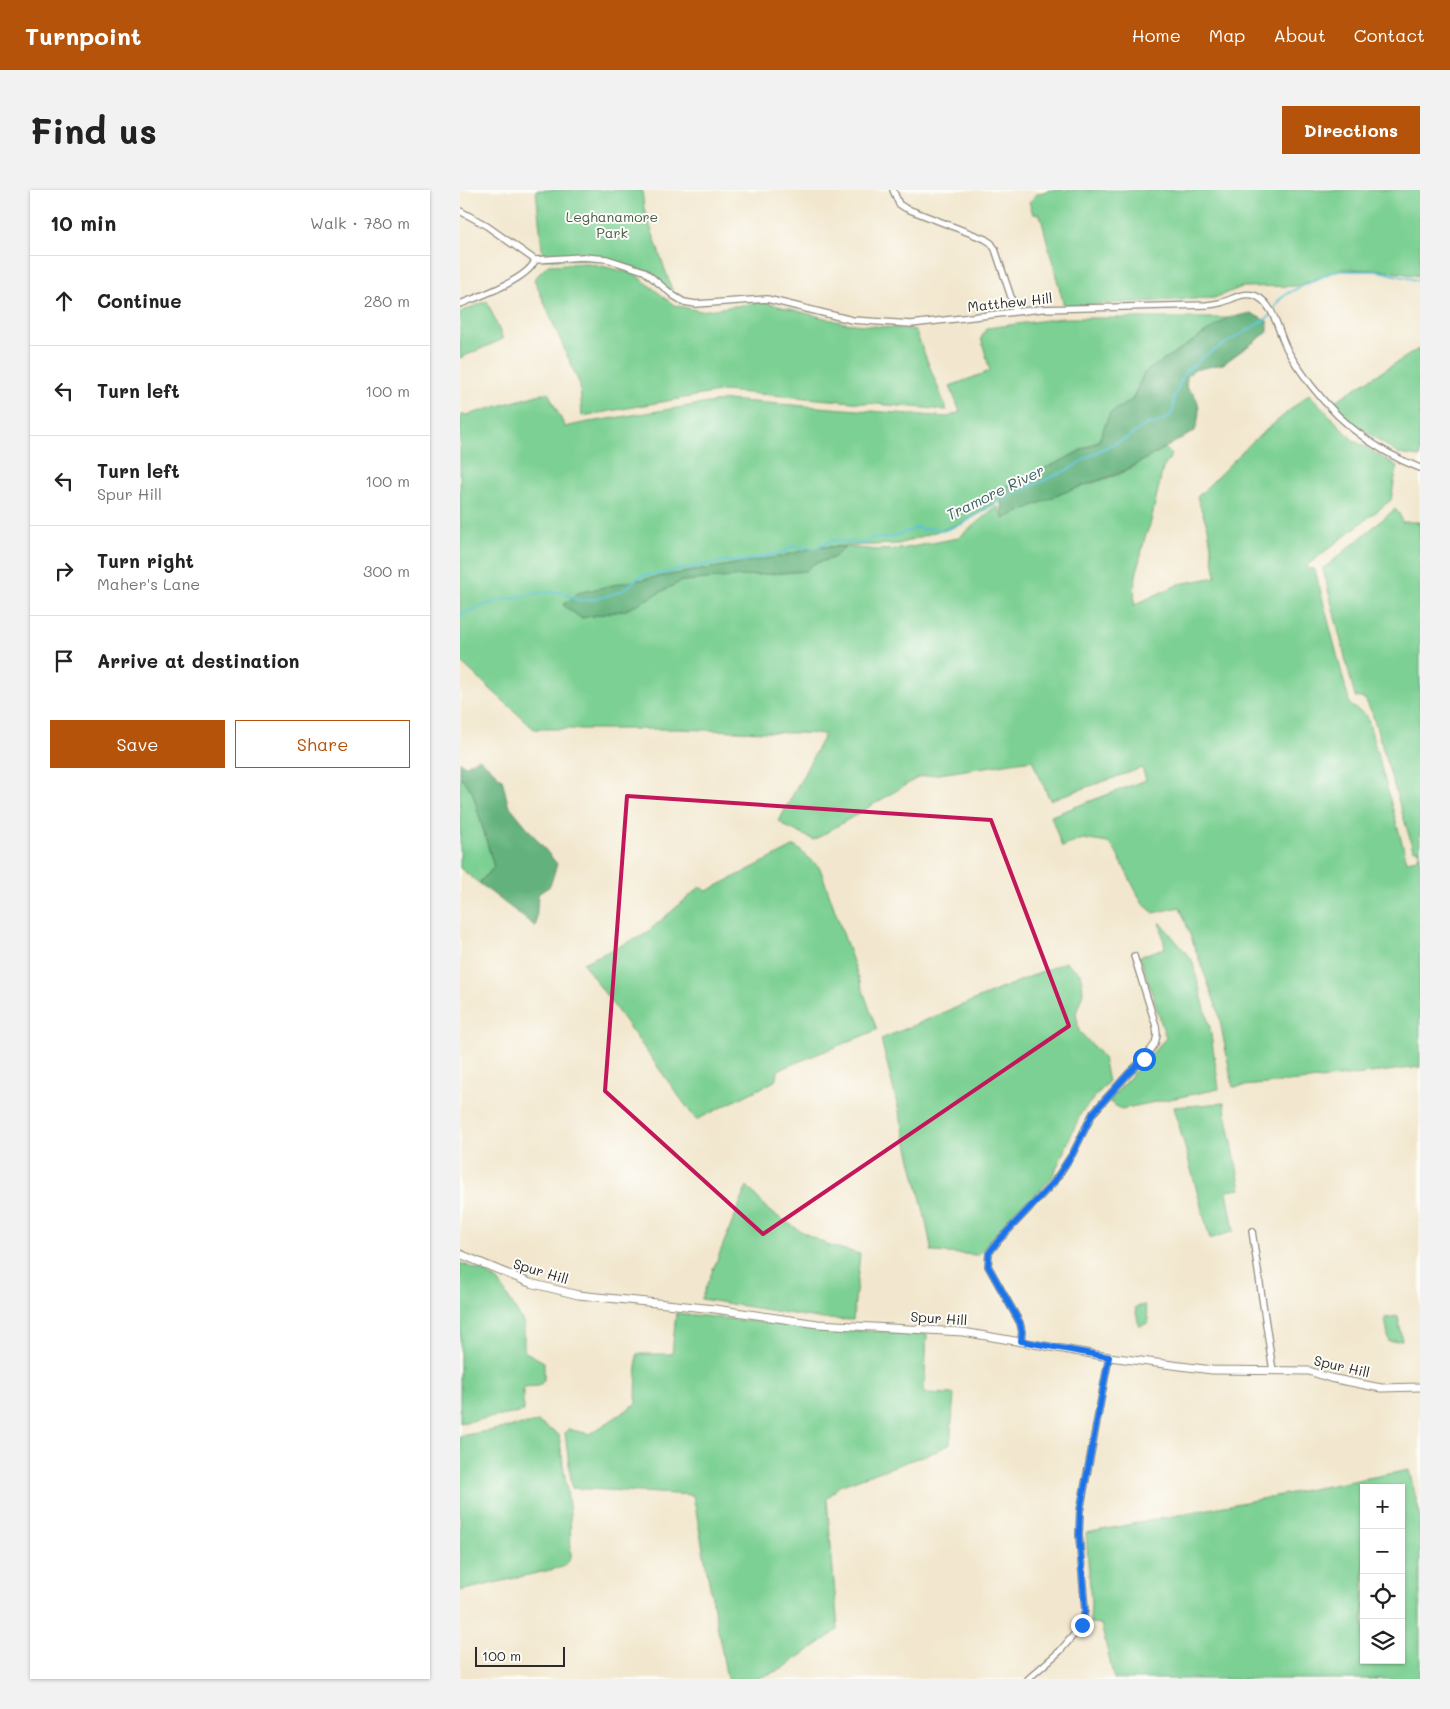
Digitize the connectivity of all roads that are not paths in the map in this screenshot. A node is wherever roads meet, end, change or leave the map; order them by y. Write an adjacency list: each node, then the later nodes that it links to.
1 (893, 190): 5 (street)
2 (460, 211): 3 (street)
3 (535, 260): 4 (street); 5 (street, Matthew Hill)
4 (460, 304)
5 (1016, 312): 6 (street, Matthew Hill)
6 (1420, 468)
7 (1134, 956): 10 (street)
8 (1252, 1231): 12 (street)
9 (460, 1254): 10 (street, Spur Hill)
10 (1021, 1341): 11 (street, Spur Hill)
11 (1109, 1357): 12 (street, Spur Hill); 14 (street)
12 (1273, 1371): 13 (street, Spur Hill)
13 (1420, 1388)
14 (1028, 1679)

